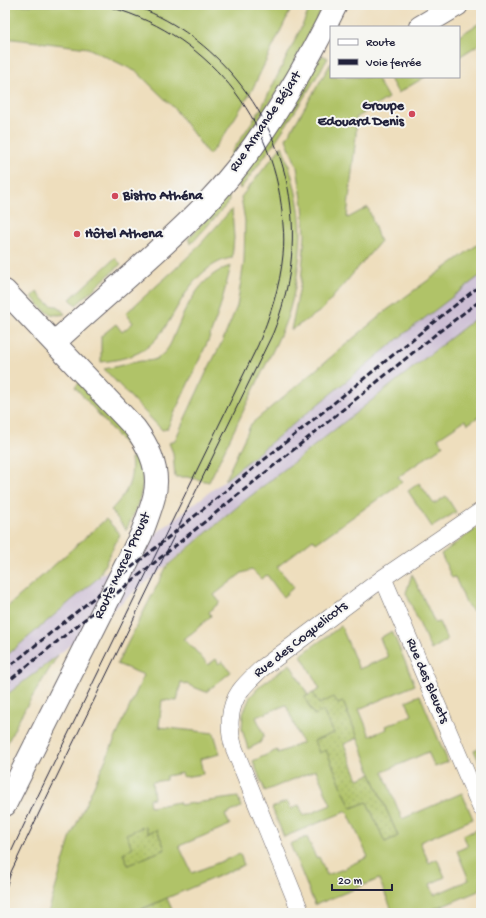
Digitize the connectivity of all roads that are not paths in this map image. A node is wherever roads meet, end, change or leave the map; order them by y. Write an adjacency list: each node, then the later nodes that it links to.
1 (457, 5): 3 (street)
2 (332, 19): 5 (street, Rue Armande Béjart)
3 (422, 26)
4 (5, 290): 5 (street, Route Marcel Proust)
5 (55, 342): 9 (street, Route Marcel Proust)
6 (481, 511): 7 (street, Rue des Coquelicots)
7 (383, 578): 8 (street, Rue des Bleuets); 11 (street, Rue des Coquelicots)
8 (476, 788): 10 (street, Rue des Bleuets)
9 (5, 805)
10 (481, 808)
11 (301, 913)

